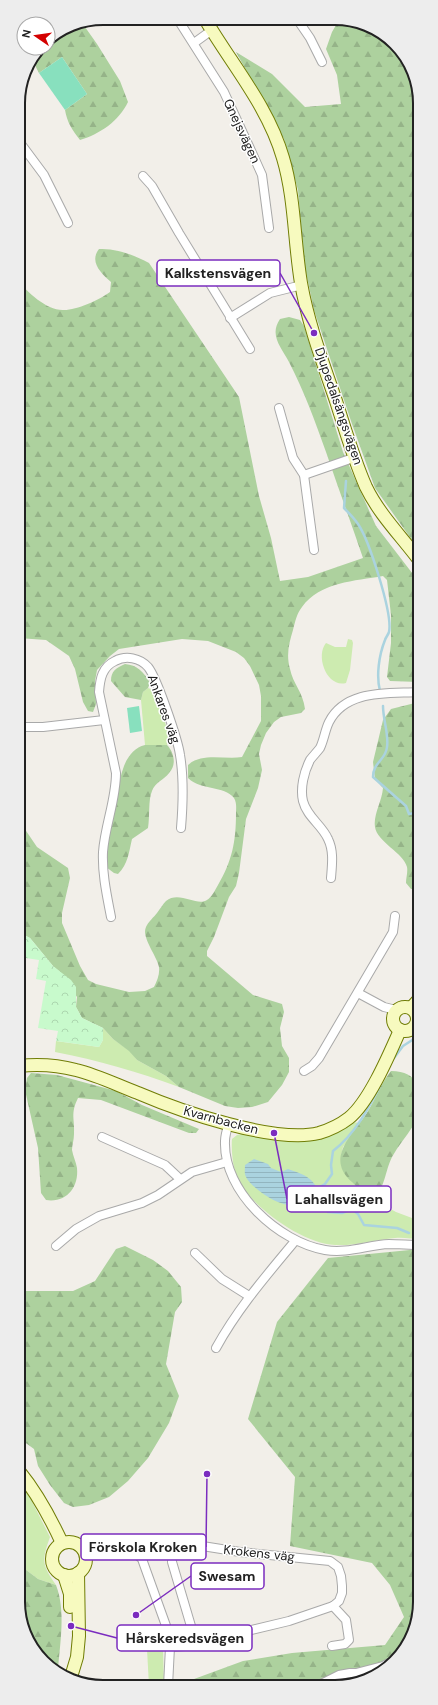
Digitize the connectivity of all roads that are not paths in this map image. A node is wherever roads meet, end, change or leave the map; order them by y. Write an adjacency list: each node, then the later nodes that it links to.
1 (180, 25): 5 (street, Gnejsvägen)
2 (209, 25): 4 (street, Djupedalsängsvägen)
3 (301, 25): 6 (street)
4 (212, 30): 5 (street); 11 (street, Djupedalsängsvägen)
5 (194, 43): 10 (street, Gnejsvägen)
6 (322, 62)
7 (25, 149): 9 (street)
8 (143, 176): 12 (street)
9 (68, 222)
10 (269, 228)
11 (302, 285): 12 (street); 15 (street, Djupedalsängsvägen)
12 (230, 318): 13 (street)
13 (250, 349)
14 (279, 408): 16 (street)
15 (356, 457): 16 (street); 18 (street, Djupedalsängsvägen)
16 (304, 475): 17 (street)
17 (314, 550)
18 (413, 552)
19 (413, 692): 23 (street)
20 (104, 720): 21 (street); 22 (street, Ankares väg); 25 (street, Ankares väg)
21 (25, 727)
22 (181, 828)
23 (331, 878)
24 (394, 916): 26 (street)
25 (111, 917)
26 (358, 992): 28 (street); 33 (street)
27 (411, 1008): 28 (street); 29 (street)
28 (396, 1010): 31 (street)
29 (413, 1010)
30 (413, 1027): 31 (street)
31 (400, 1030): 34 (street, Kvarnbacken)
32 (25, 1066): 34 (street, Kvarnbacken)
33 (304, 1071)
34 (229, 1123): 36 (street)
35 (102, 1137): 37 (street)
36 (227, 1162): 37 (street); 38 (street)
37 (180, 1179): 40 (street)
38 (295, 1241): 39 (street); 42 (street)
39 (413, 1245)
40 (56, 1246)
41 (195, 1253): 42 (street)
42 (249, 1296): 43 (street)
43 (216, 1348)
44 (25, 1478): 45 (street)
45 (62, 1543): 46 (street); 50 (street)
46 (85, 1555): 47 (street); 49 (street)
47 (138, 1555): 51 (street, Krokens väg); 54 (street)
48 (172, 1562): 52 (street)
49 (78, 1573): 50 (street); 57 (street)
50 (64, 1575): 56 (street)
51 (333, 1606): 52 (street); 53 (street)
52 (196, 1643): 54 (street)
53 (332, 1646)
54 (170, 1647): 58 (street)
55 (379, 1667): 59 (street)
56 (70, 1673)
57 (71, 1673)
58 (168, 1680)
59 (329, 1680)

